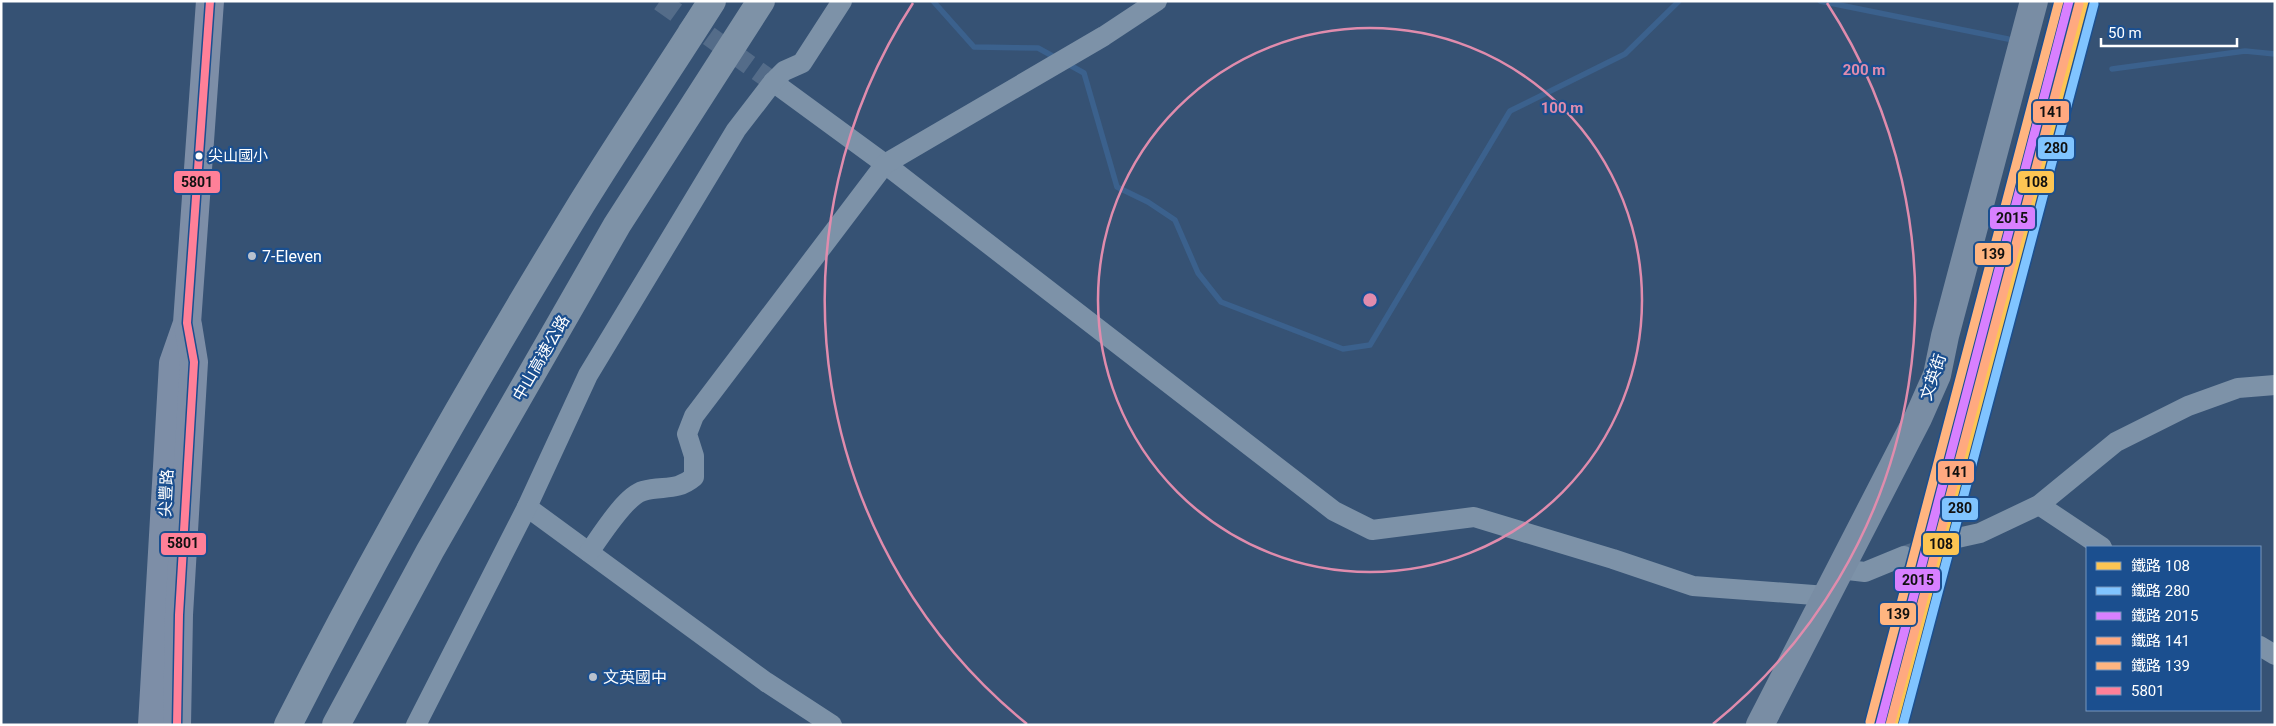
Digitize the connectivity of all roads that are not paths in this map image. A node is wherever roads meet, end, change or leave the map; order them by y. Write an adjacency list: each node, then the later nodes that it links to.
1 (210, 1): 9 (main road, 尖豐路)
2 (712, 1): 23 (highway)
3 (761, 1): 24 (highway, 中山高速公路)
4 (842, 1): 7 (street)
5 (1157, 1): 8 (street)
6 (2034, 1): 17 (street, 文英街)
7 (773, 82): 8 (street); 12 (street)
8 (885, 164): 15 (street); 18 (street)
9 (187, 323): 21 (main road, 尖豐路); 22 (main road, 尖豐路)
10 (2275, 385): 11 (street)
11 (2039, 505): 13 (street); 14 (street)
12 (527, 507): 15 (street); 25 (street)
13 (1953, 539)
14 (2100, 546)
15 (589, 552): 26 (street)
16 (1904, 556): 17 (street)
17 (1839, 568): 18 (street, 文英街)
18 (1827, 596): 27 (street, 文英街)
19 (2261, 647): 20 (street)
20 (2275, 655)
21 (152, 725)
22 (177, 725)
23 (288, 725)
24 (336, 725)
25 (416, 725)
26 (832, 725)
27 (1760, 725)

